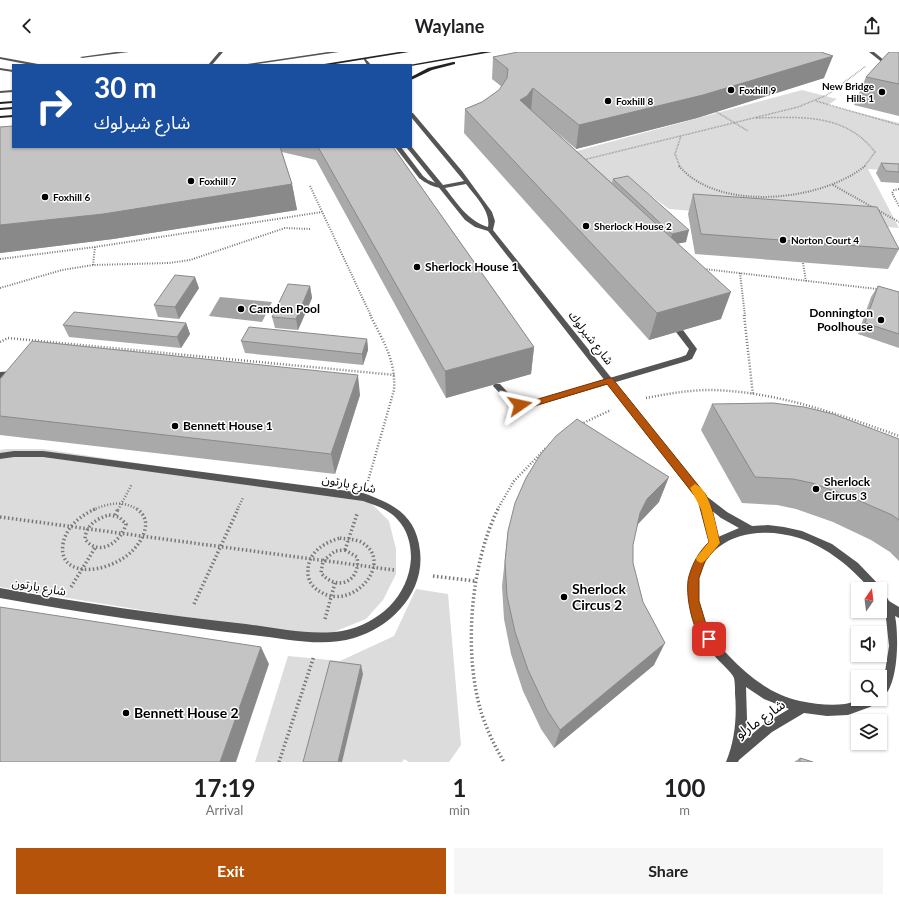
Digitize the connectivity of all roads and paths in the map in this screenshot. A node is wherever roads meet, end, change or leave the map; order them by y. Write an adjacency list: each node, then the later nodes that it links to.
1 (127, 52): 9 (street)
2 (221, 52): 15 (street)
3 (337, 52): 7 (street)
4 (407, 52): 12 (main road)
5 (490, 52): 8 (main road)
6 (871, 52): 11 (street)
7 (328, 53): 16 (street)
8 (468, 56): 19 (main road); 23 (main road)
9 (82, 57)
10 (0, 58): 14 (street)
11 (878, 58): 20 (street); 26 (path)
12 (364, 59): 13 (main road); 18 (street)
13 (343, 63): 17 (main road)
14 (33, 64)
15 (211, 64)
16 (249, 64)
17 (332, 64)
18 (368, 64)
19 (412, 65)
20 (899, 66)
21 (0, 68): 22 (street)
22 (12, 71)
23 (412, 78)
24 (12, 91): 25 (street)
25 (0, 92)
26 (815, 101): 35 (path); 37 (path)
27 (12, 102): 28 (main road)
28 (0, 104)
29 (12, 108): 30 (main road)
30 (0, 109)
31 (715, 111): 36 (path)
32 (412, 115): 43 (street)
33 (12, 116): 34 (main road)
34 (0, 118)
35 (752, 118): 36 (path); 44 (path)
36 (734, 122): 38 (path); 39 (path)
37 (899, 125)
38 (748, 131)
39 (681, 136): 42 (path); 48 (path)
40 (399, 148): 46 (street)
41 (410, 148): 46 (street, شارع شيرلوك)
42 (582, 163)
43 (467, 182): 46 (street); 54 (street)
44 (833, 184): 48 (path); 52 (path)
45 (310, 186): 51 (path)
46 (441, 187): 54 (street, شارع شيرلوك)
47 (899, 189): 50 (path)
48 (779, 195): 49 (path)
49 (782, 201)
50 (899, 206)
51 (322, 212): 55 (path); 68 (path)
52 (899, 222)
53 (311, 229): 58 (path)
54 (490, 230): 69 (street, شارع شيرلوك)
55 (95, 247): 56 (path); 58 (path)
56 (0, 259)
57 (803, 262): 61 (path)
58 (93, 265): 62 (path)
59 (697, 267): 60 (path)
60 (740, 273): 61 (path); 71 (path)
61 (806, 281): 63 (path)
62 (0, 288)
63 (884, 290)
64 (680, 332): 69 (street)
65 (0, 342): 68 (path)
66 (14, 374): 67 (street)
67 (0, 375)
68 (395, 375): 79 (path)
69 (609, 381): 70 (street); 72 (street, شارع شيرلوك)
70 (497, 386)
71 (753, 395): 72 (path); 74 (path)
72 (627, 404): 73 (path); 80 (street, شارع شيرلوك)
73 (577, 426)
74 (899, 436)
75 (551, 443): 100 (path)
76 (0, 456): 77 (street, شارع بارتون)
77 (141, 468): 78 (street, شارع بارتون); 81 (path)
78 (250, 482): 79 (street, شارع بارتون); 91 (path)
79 (363, 497): 89 (path); 99 (street, شارع بارتون)
80 (702, 498): 86 (street, شارع شيرلوك); 90 (street, شارع شيرلوك)
81 (122, 503): 82 (path); 84 (path); 88 (path)
82 (115, 515): 85 (path); 87 (path)
83 (0, 517): 84 (path)
84 (70, 527): 85 (path); 98 (path)
85 (87, 529): 87 (path); 92 (path)
86 (749, 529): 90 (street); 101 (street)
87 (124, 534): 88 (path); 92 (path)
88 (144, 537): 91 (path); 98 (path)
89 (350, 538): 93 (path); 94 (path); 97 (path)
90 (715, 543): 111 (street)
91 (220, 547): 94 (path); 108 (path)
92 (95, 548): 98 (path)
93 (345, 550): 95 (path); 96 (path)
94 (309, 559): 95 (path); 104 (path)
95 (323, 561): 96 (path); 102 (path)
96 (360, 566): 97 (path); 102 (path)
97 (374, 568): 99 (path); 104 (path)
98 (82, 569): 105 (path)
99 (414, 573): 100 (path); 109 (street, شارع بارتون)
100 (475, 581): 117 (path)
101 (871, 582)
102 (335, 583): 104 (path)
103 (0, 593): 105 (street, شارع بارتون)
104 (332, 597): 109 (path)
105 (60, 604): 108 (street, شارع بارتون)
106 (887, 605): 107 (street); 110 (street)
107 (899, 613)
108 (186, 623): 109 (street, شارع بارتون)
109 (321, 636): 116 (path)
110 (899, 664): 112 (street)
111 (739, 676): 114 (street); 115 (street, شارع مارلو)
112 (887, 688)
113 (858, 706): 114 (street)
114 (802, 708): 115 (street, شارع مارلو)
115 (734, 758)
116 (279, 762)
117 (504, 762)

